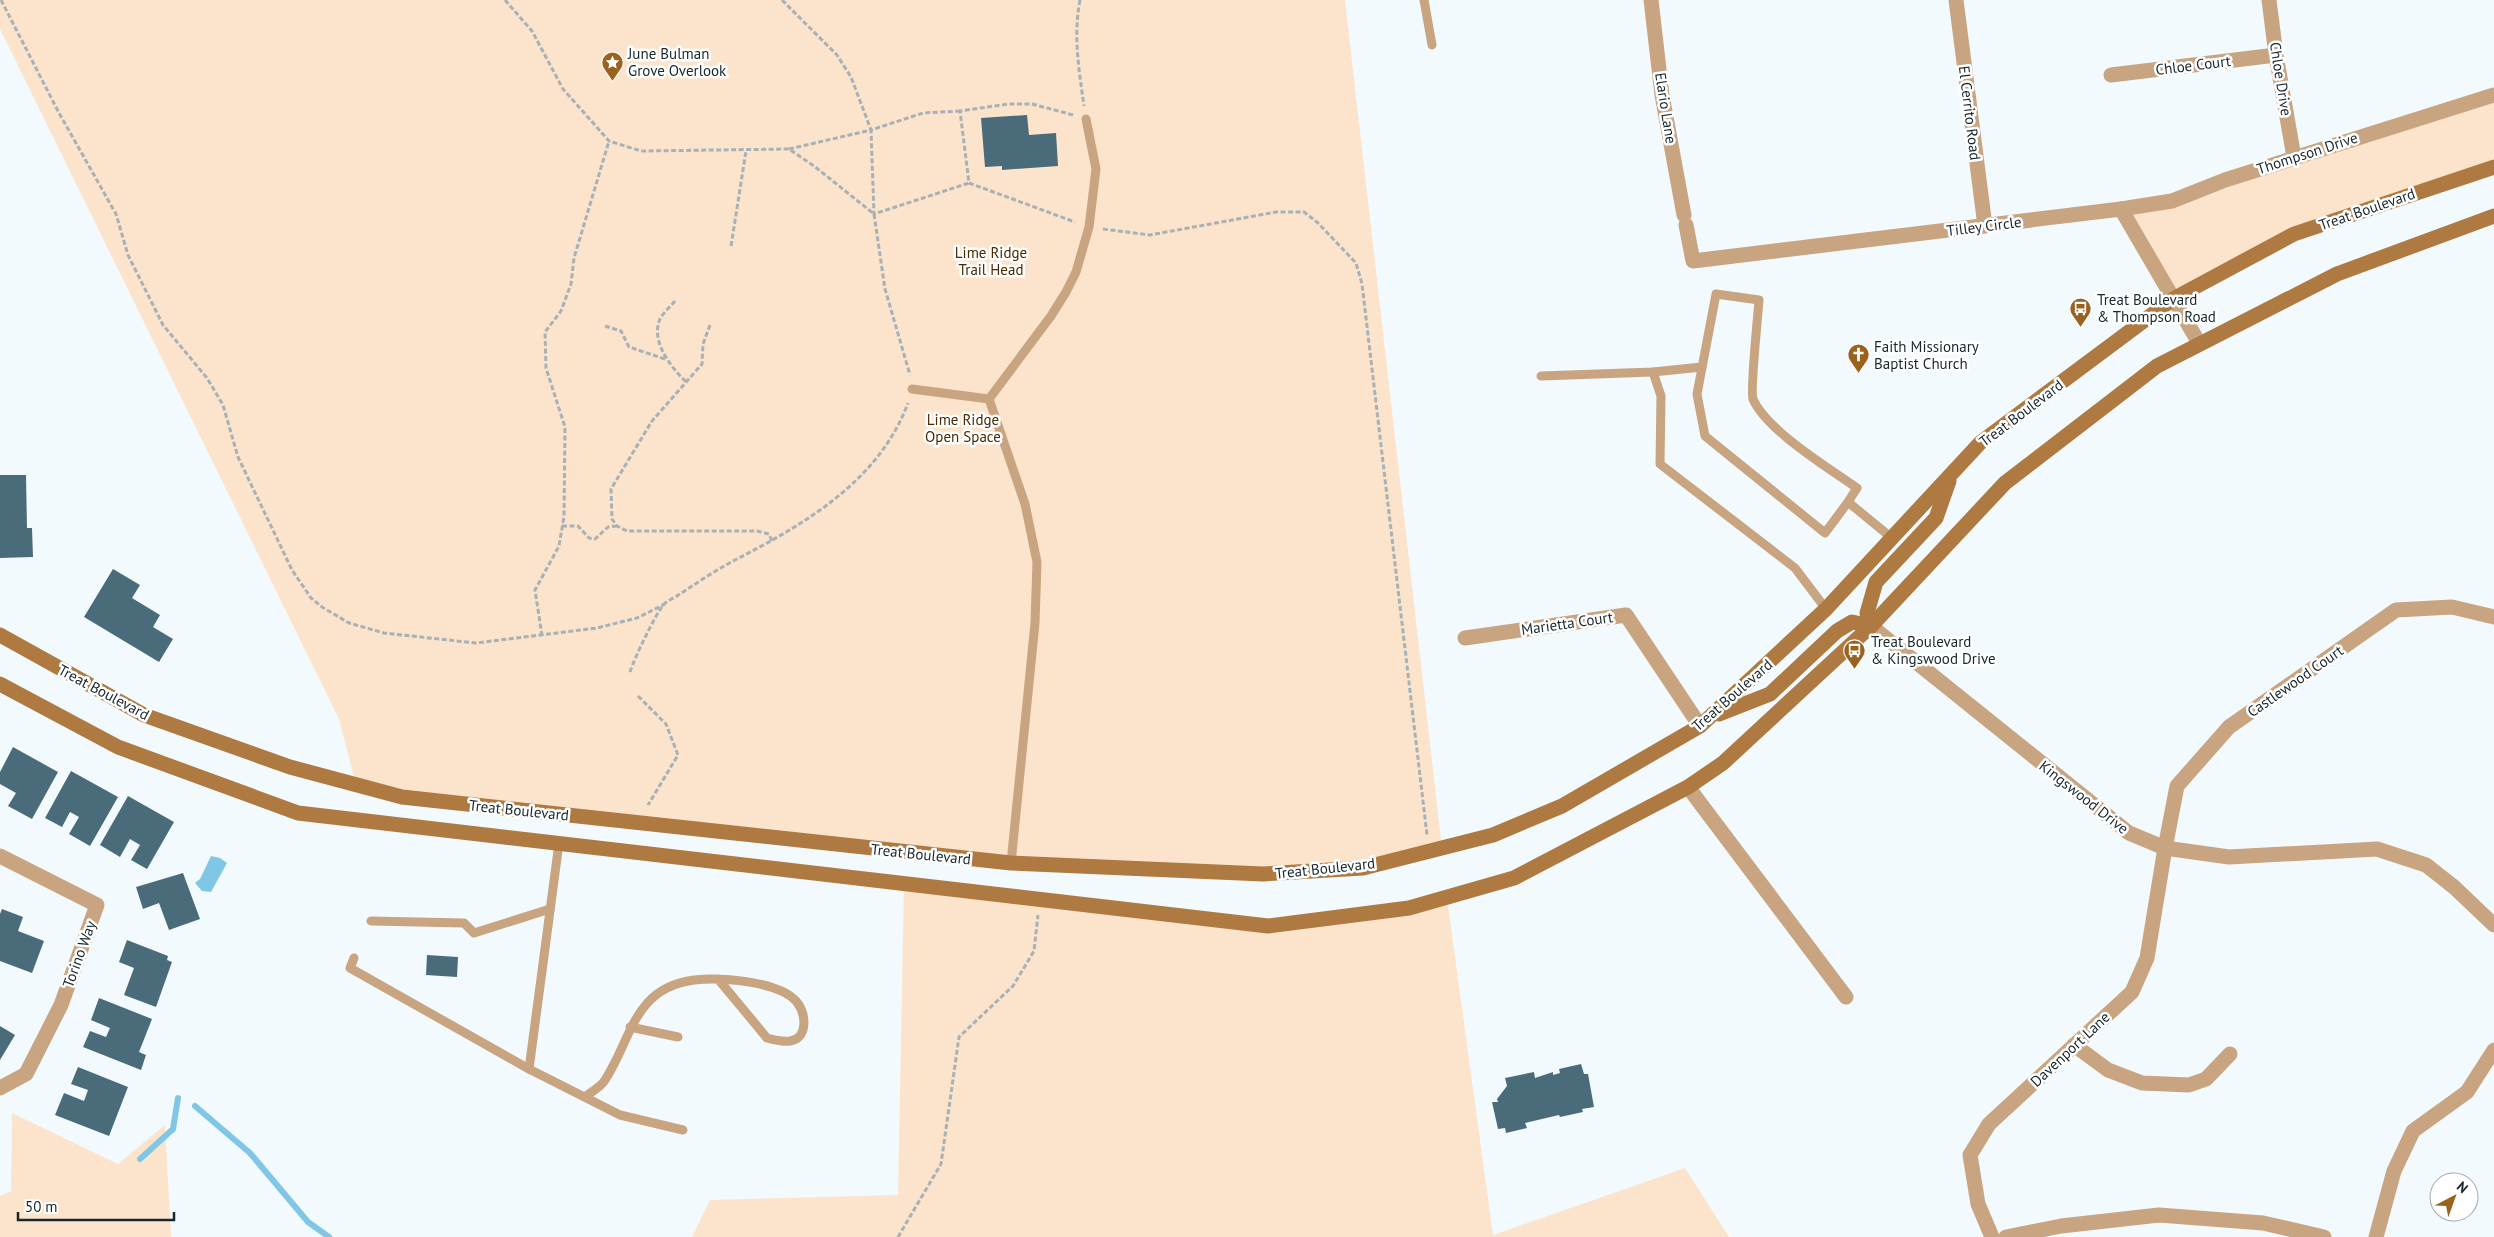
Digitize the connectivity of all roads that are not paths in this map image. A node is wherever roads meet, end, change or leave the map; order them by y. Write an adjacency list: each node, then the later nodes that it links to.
1 (1424, 0): 5 (lane)
2 (1651, 0): 15 (street, Elario Lane)
3 (1956, 0): 14 (street, El Cerrito Road)
4 (2270, 0): 6 (street, Chloe Drive)
5 (1432, 45)
6 (2276, 55): 7 (street, Chloe Court); 10 (street, Chloe Drive)
7 (2111, 75)
8 (2494, 95): 10 (street, Thompson Drive)
9 (1086, 119): 22 (lane)
10 (2294, 158): 12 (street, Thompson Drive)
11 (2494, 167): 16 (main road, Treat Boulevard)
12 (2120, 209): 14 (street, Tilley Circle); 16 (street)
13 (2494, 216): 17 (main road, Treat Boulevard)
14 (1985, 226): 15 (street, Tilley Circle)
15 (1693, 261)
16 (2173, 299): 17 (street); 23 (main road, Treat Boulevard)
17 (2199, 343): 28 (main road, Treat Boulevard)
18 (1702, 367): 19 (lane); 24 (lane); 24 (lane)
19 (1653, 372): 20 (lane); 26 (lane)
20 (1541, 376)
21 (912, 389): 22 (lane)
22 (989, 399): 37 (lane)
23 (1952, 474): 25 (main road, Treat Boulevard); 28 (main road)
24 (1848, 502): 25 (lane)
25 (1893, 539): 26 (main road, Treat Boulevard)
26 (1826, 609): 32 (main road, Treat Boulevard)
27 (2494, 617): 35 (street, Castlewood Court)
28 (1871, 626): 32 (main road); 33 (main road, Treat Boulevard); 35 (street, Kingswood Drive)
29 (0, 634): 37 (main road, Treat Boulevard)
30 (1465, 638): 32 (street, Marietta Court)
31 (0, 684): 34 (main road, Treat Boulevard)
32 (1705, 722): 37 (main road, Treat Boulevard)
33 (1688, 787): 34 (main road, Treat Boulevard); 43 (street)
34 (559, 843): 38 (lane)
35 (2164, 848): 40 (street, Kingswood Drive); 46 (street, Davenport Lane)
36 (0, 856): 50 (street, Torino Way)
37 (1011, 863)
38 (550, 910): 39 (lane); 49 (lane)
39 (372, 921)
40 (2494, 925)
41 (354, 958): 49 (lane)
42 (718, 979): 42 (lane); 44 (lane)
43 (1846, 997)
44 (630, 1027): 45 (lane); 51 (lane)
45 (678, 1037)
46 (2074, 1045): 48 (street); 53 (street, Davenport Lane)
47 (2494, 1050): 56 (street)
48 (2230, 1054)
49 (529, 1069): 51 (lane)
50 (0, 1088)
51 (585, 1097): 52 (lane)
52 (683, 1130)
53 (1992, 1237)
54 (2006, 1237): 55 (street)
55 (2324, 1237)
56 (2376, 1237)

